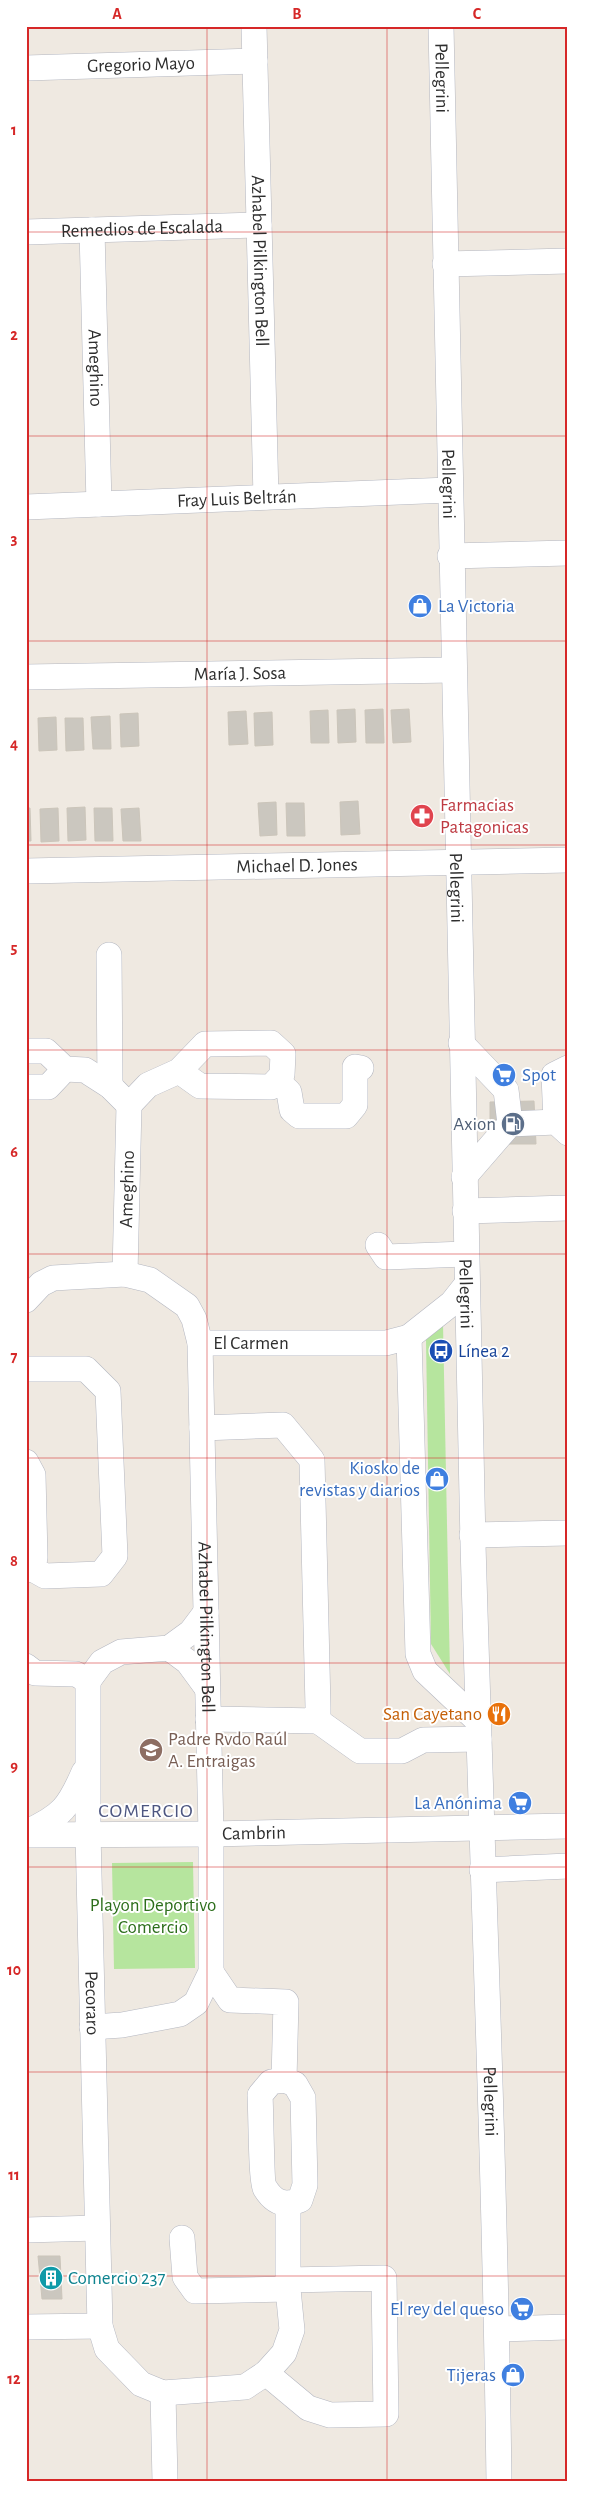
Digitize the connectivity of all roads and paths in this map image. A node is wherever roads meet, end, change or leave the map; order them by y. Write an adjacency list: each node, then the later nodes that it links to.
1 (254, 26): 3 (street, Azhabel Pilkington Bell)
2 (441, 26): 9 (street, Pellegrini)
3 (255, 61): 4 (street, Gregorio Mayo); 5 (street, Azhabel Pilkington Bell)
4 (26, 68)
5 (259, 224): 6 (street, Remedios de Escalada); 11 (street, Azhabel Pilkington Bell)
6 (92, 230): 7 (street, Remedios de Escalada); 12 (street, Ameghino)
7 (26, 232)
8 (568, 261): 9 (street)
9 (445, 264): 10 (street, Pellegrini)
10 (449, 490): 11 (street, Fray Luis Beltrán); 15 (street, Pellegrini)
11 (266, 496): 12 (street, Fray Luis Beltrán)
12 (99, 504): 13 (street, Fray Luis Beltrán)
13 (26, 507)
14 (568, 553): 15 (street)
15 (450, 556): 16 (street, Pellegrini)
16 (453, 670): 17 (street, María J. Sosa); 19 (street, Pellegrini)
17 (26, 677)
18 (568, 860): 19 (street, Michael D. Jones)
19 (456, 861): 20 (street, Michael D. Jones); 22 (street, Pellegrini)
20 (26, 871)
21 (109, 955): 29 (street)
22 (461, 1043): 32 (street); 34 (street, Pellegrini)
23 (26, 1051): 26 (street)
24 (361, 1068): 28 (street)
25 (568, 1068): 33 (street)
26 (65, 1069): 29 (street); 30 (street)
27 (179, 1071): 28 (street); 28 (street); 31 (street)
28 (277, 1081)
29 (110, 1086): 31 (street)
30 (26, 1087)
31 (129, 1105): 39 (street, Ameghino)
32 (510, 1124): 33 (street); 34 (street)
33 (562, 1127)
34 (464, 1177): 36 (street, Pellegrini)
35 (568, 1208): 36 (street)
36 (464, 1211): 38 (street, Pellegrini)
37 (378, 1245): 38 (street)
38 (465, 1254): 40 (street, Pellegrini)
39 (125, 1274): 41 (street, El Carmen); 43 (street, El Carmen)
40 (467, 1284): 42 (street, El Carmen); 48 (street, Pellegrini)
41 (30, 1290)
42 (409, 1337): 43 (street, El Carmen); 57 (street)
43 (200, 1343): 45 (street, Azhabel Pilkington Bell)
44 (26, 1369): 49 (street)
45 (202, 1428): 50 (street, Azhabel Pilkington Bell); 56 (street)
46 (26, 1462): 49 (street)
47 (568, 1533): 48 (street)
48 (472, 1535): 57 (street, Pellegrini)
49 (27, 1568)
50 (206, 1612): 51 (street); 54 (street, Azhabel Pilkington Bell)
51 (168, 1648): 53 (street); 54 (street)
52 (26, 1666): 53 (street)
53 (88, 1680): 58 (street, Pecoraro)
54 (207, 1688): 55 (street, Azhabel Pilkington Bell)
55 (208, 1719): 56 (street); 63 (street, Azhabel Pilkington Bell)
56 (318, 1721): 57 (street)
57 (478, 1730): 60 (street, Pellegrini)
58 (88, 1765): 61 (street, Pecoraro); 62 (street)
59 (568, 1826): 60 (street, Cambrin)
60 (481, 1828): 63 (street, Cambrin); 65 (street, Pellegrini)
61 (88, 1833): 62 (street, Cambrin); 63 (street, Cambrin); 67 (street, Pecoraro)
62 (26, 1834)
63 (211, 1834): 66 (street, Azhabel Pilkington Bell)
64 (568, 1866): 65 (street)
65 (482, 1870): 77 (street, Pellegrini)
66 (211, 1972): 67 (street, Azhabel Pilkington Bell); 68 (street)
67 (92, 2027): 70 (street, Pecoraro)
68 (284, 2080): 69 (street); 69 (street)
69 (288, 2204): 73 (street)
70 (97, 2228): 71 (street); 74 (street, Pecoraro)
71 (26, 2230)
72 (182, 2238): 73 (street)
73 (288, 2285): 78 (street); 78 (street)
74 (100, 2326): 75 (street); 79 (street, Pecoraro)
75 (26, 2327)
76 (568, 2327): 77 (street)
77 (497, 2329): 81 (street, Pellegrini)
78 (266, 2373): 79 (street)
79 (163, 2392): 80 (street)
80 (166, 2482)
81 (499, 2482)

